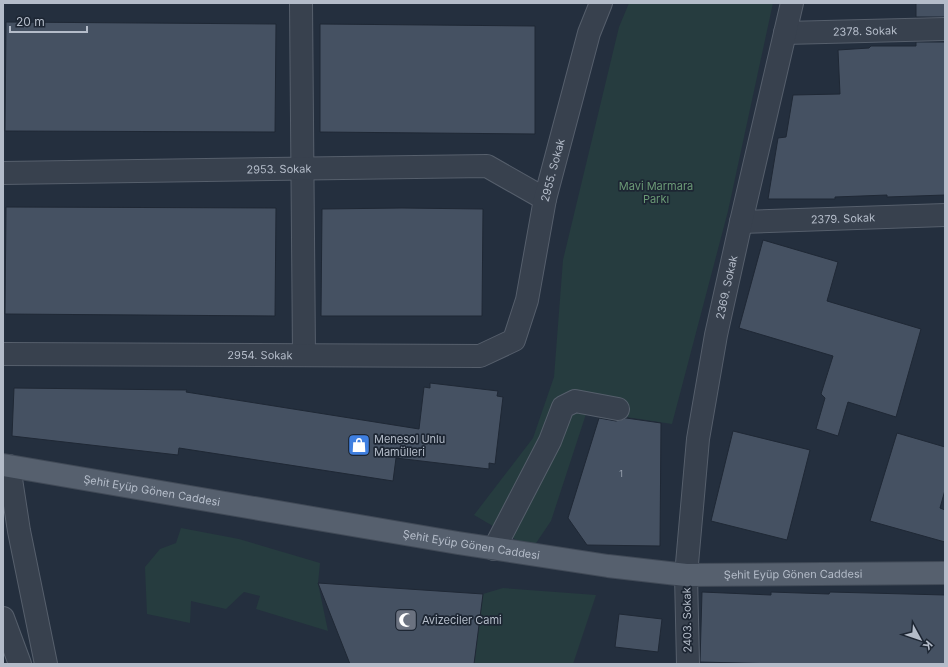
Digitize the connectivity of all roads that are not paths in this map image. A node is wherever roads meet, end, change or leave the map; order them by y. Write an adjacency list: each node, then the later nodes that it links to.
1 (301, 3): 6 (street)
2 (601, 3): 8 (street, 2955. Sokak)
3 (792, 3): 5 (street, 2369. Sokak)
4 (945, 29): 5 (street, 2378. Sokak)
5 (785, 33): 10 (street, 2369. Sokak)
6 (302, 169): 7 (street, 2953. Sokak); 8 (street, 2953. Sokak); 13 (street)
7 (3, 173)
8 (545, 199): 11 (street, 2955. Sokak)
9 (945, 216): 10 (street, 2379. Sokak)
10 (741, 222): 18 (street, 2369. Sokak)
11 (514, 340): 13 (street, 2954. Sokak)
12 (3, 354): 13 (street, 2954. Sokak)
13 (304, 354)
14 (618, 409): 16 (street)
15 (6, 465): 16 (main road, Şehit Eyüp Gönen Caddesi); 21 (street)
16 (494, 549): 18 (main road, Şehit Eyüp Gönen Caddesi)
17 (945, 573): 18 (main road, Şehit Eyüp Gönen Caddesi)
18 (686, 575): 22 (street, 2403. Sokak)
19 (3, 618): 20 (street)
20 (20, 664)
21 (46, 664)
22 (688, 664)

